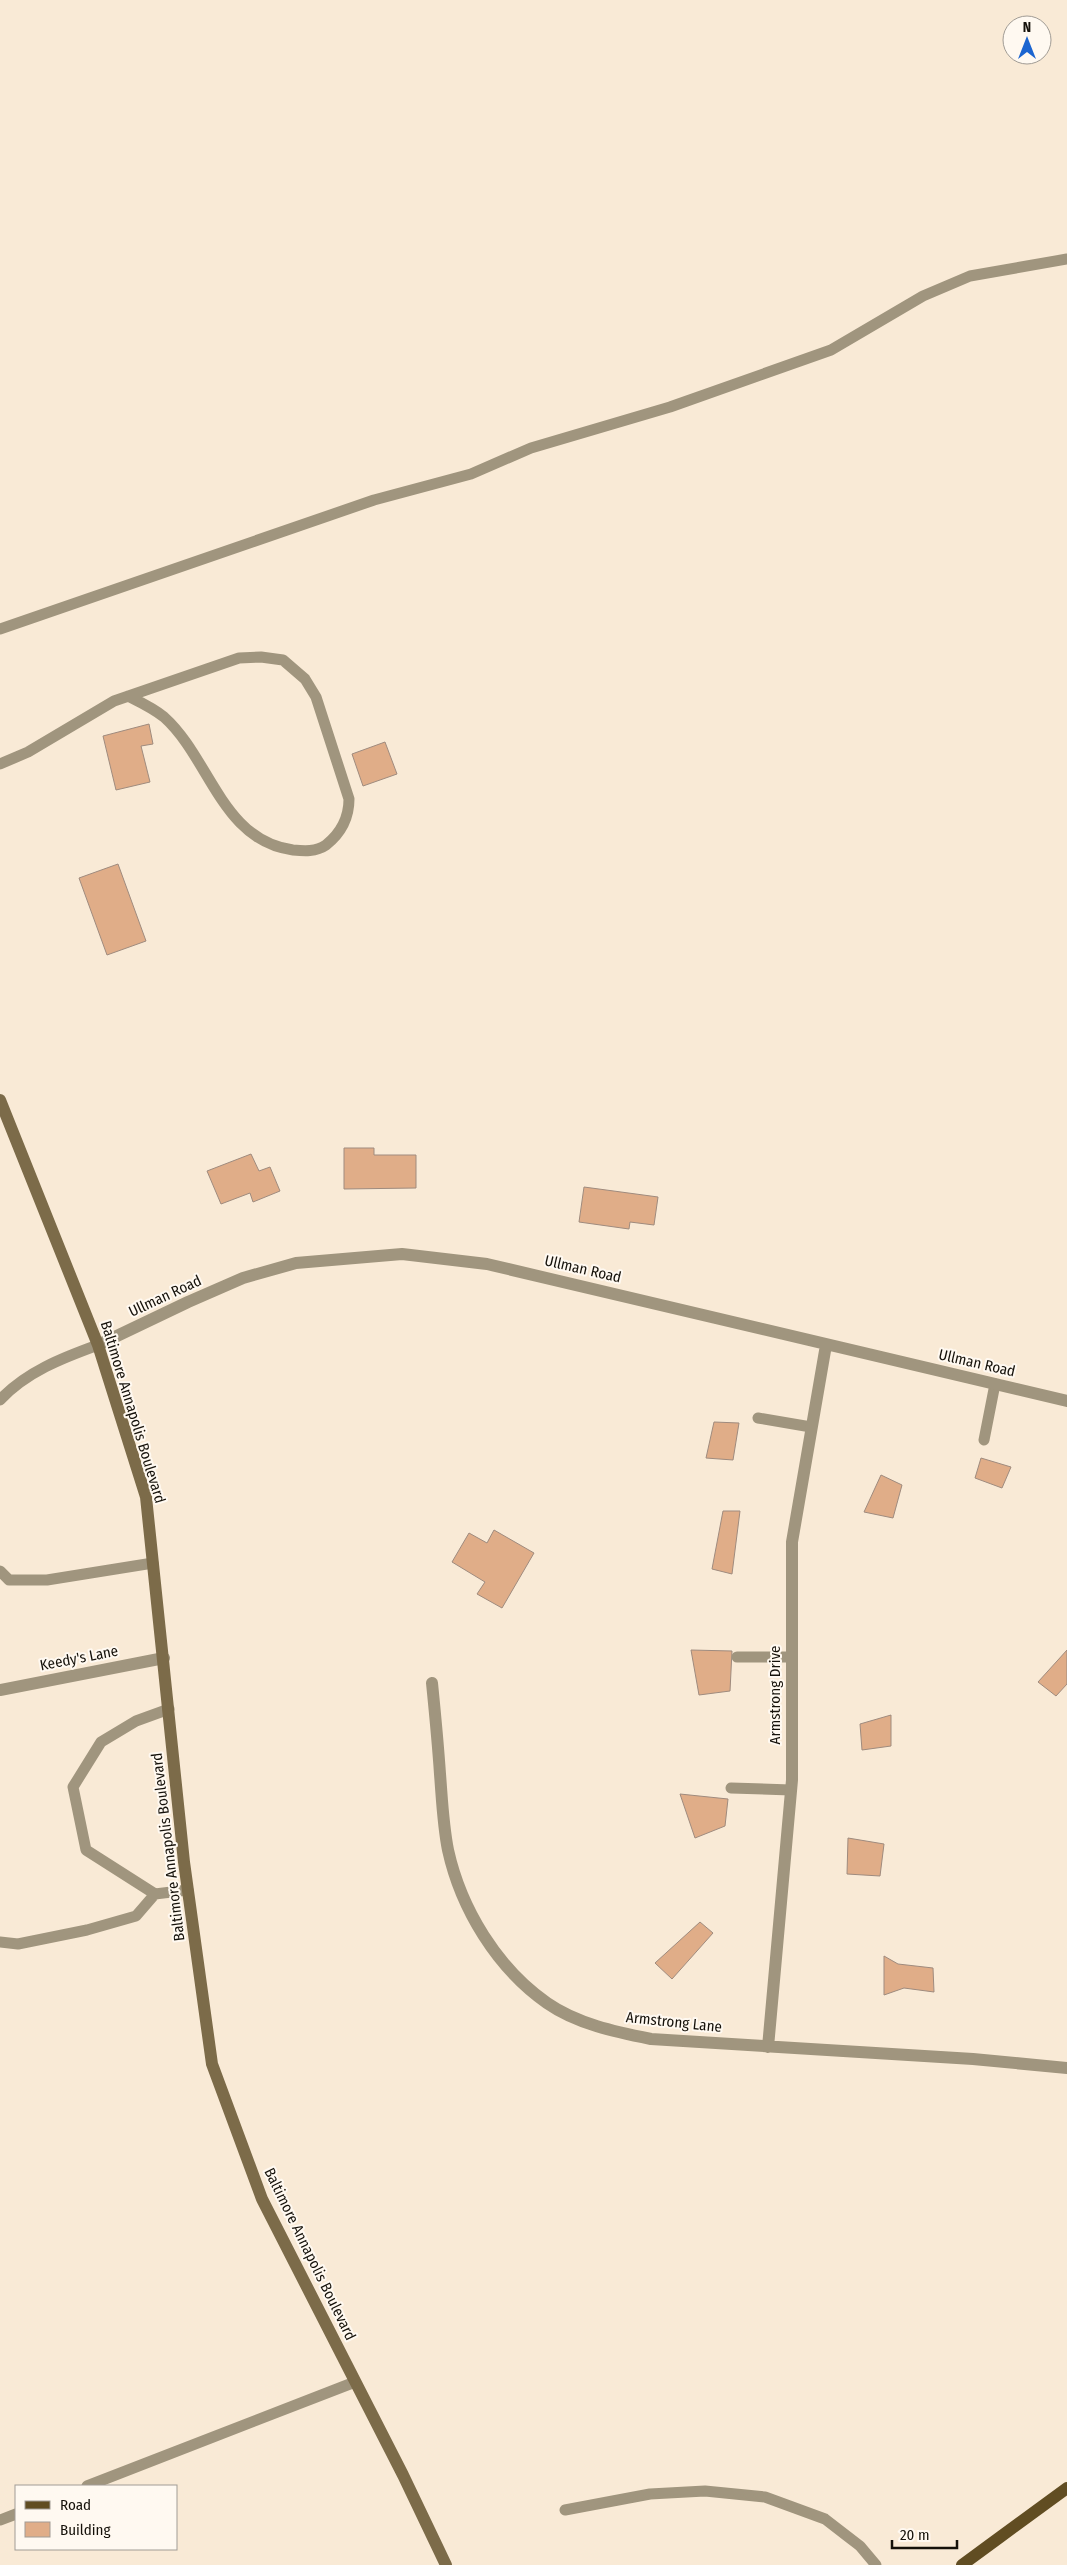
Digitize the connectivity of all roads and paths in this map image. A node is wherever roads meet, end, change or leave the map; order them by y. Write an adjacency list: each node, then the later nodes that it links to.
1 (1067, 259): 2 (lane)
2 (0, 629)
3 (128, 696): 3 (lane); 4 (lane)
4 (0, 764)
5 (0, 1100): 7 (main road, Baltimore Annapolis Boulevard)
6 (826, 1344): 7 (street, Ullman Road); 8 (street, Ullman Road); 12 (street, Armstrong Drive)
7 (98, 1345): 9 (lane); 14 (main road, Baltimore Annapolis Boulevard)
8 (995, 1384): 10 (street, Ullman Road); 13 (lane)
9 (0, 1400)
10 (1067, 1400)
11 (758, 1418): 12 (lane)
12 (811, 1427): 17 (street, Armstrong Drive)
13 (984, 1440)
14 (153, 1563): 15 (lane); 18 (main road, Baltimore Annapolis Boulevard)
15 (0, 1571)
16 (737, 1657): 17 (lane)
17 (792, 1657): 23 (street, Armstrong Drive)
18 (164, 1658): 20 (street, Keedy's Lane); 21 (main road, Baltimore Annapolis Boulevard)
19 (432, 1683): 27 (street, Armstrong Lane)
20 (0, 1690)
21 (169, 1709): 24 (main road, Baltimore Annapolis Boulevard); 25 (lane)
22 (731, 1788): 23 (lane)
23 (791, 1790): 27 (street, Armstrong Drive)
24 (188, 1890): 25 (lane); 29 (main road, Baltimore Annapolis Boulevard)
25 (155, 1894): 26 (lane)
26 (0, 1942)
27 (768, 2048): 28 (street, Armstrong Lane)
28 (1067, 2068)
29 (355, 2382): 30 (lane); 35 (main road, Baltimore Annapolis Boulevard)
30 (90, 2485)
31 (1067, 2488): 37 (main road)
32 (566, 2510): 36 (lane)
33 (15, 2514): 34 (lane)
34 (0, 2520)
35 (446, 2565)
36 (876, 2565)
37 (962, 2565)

